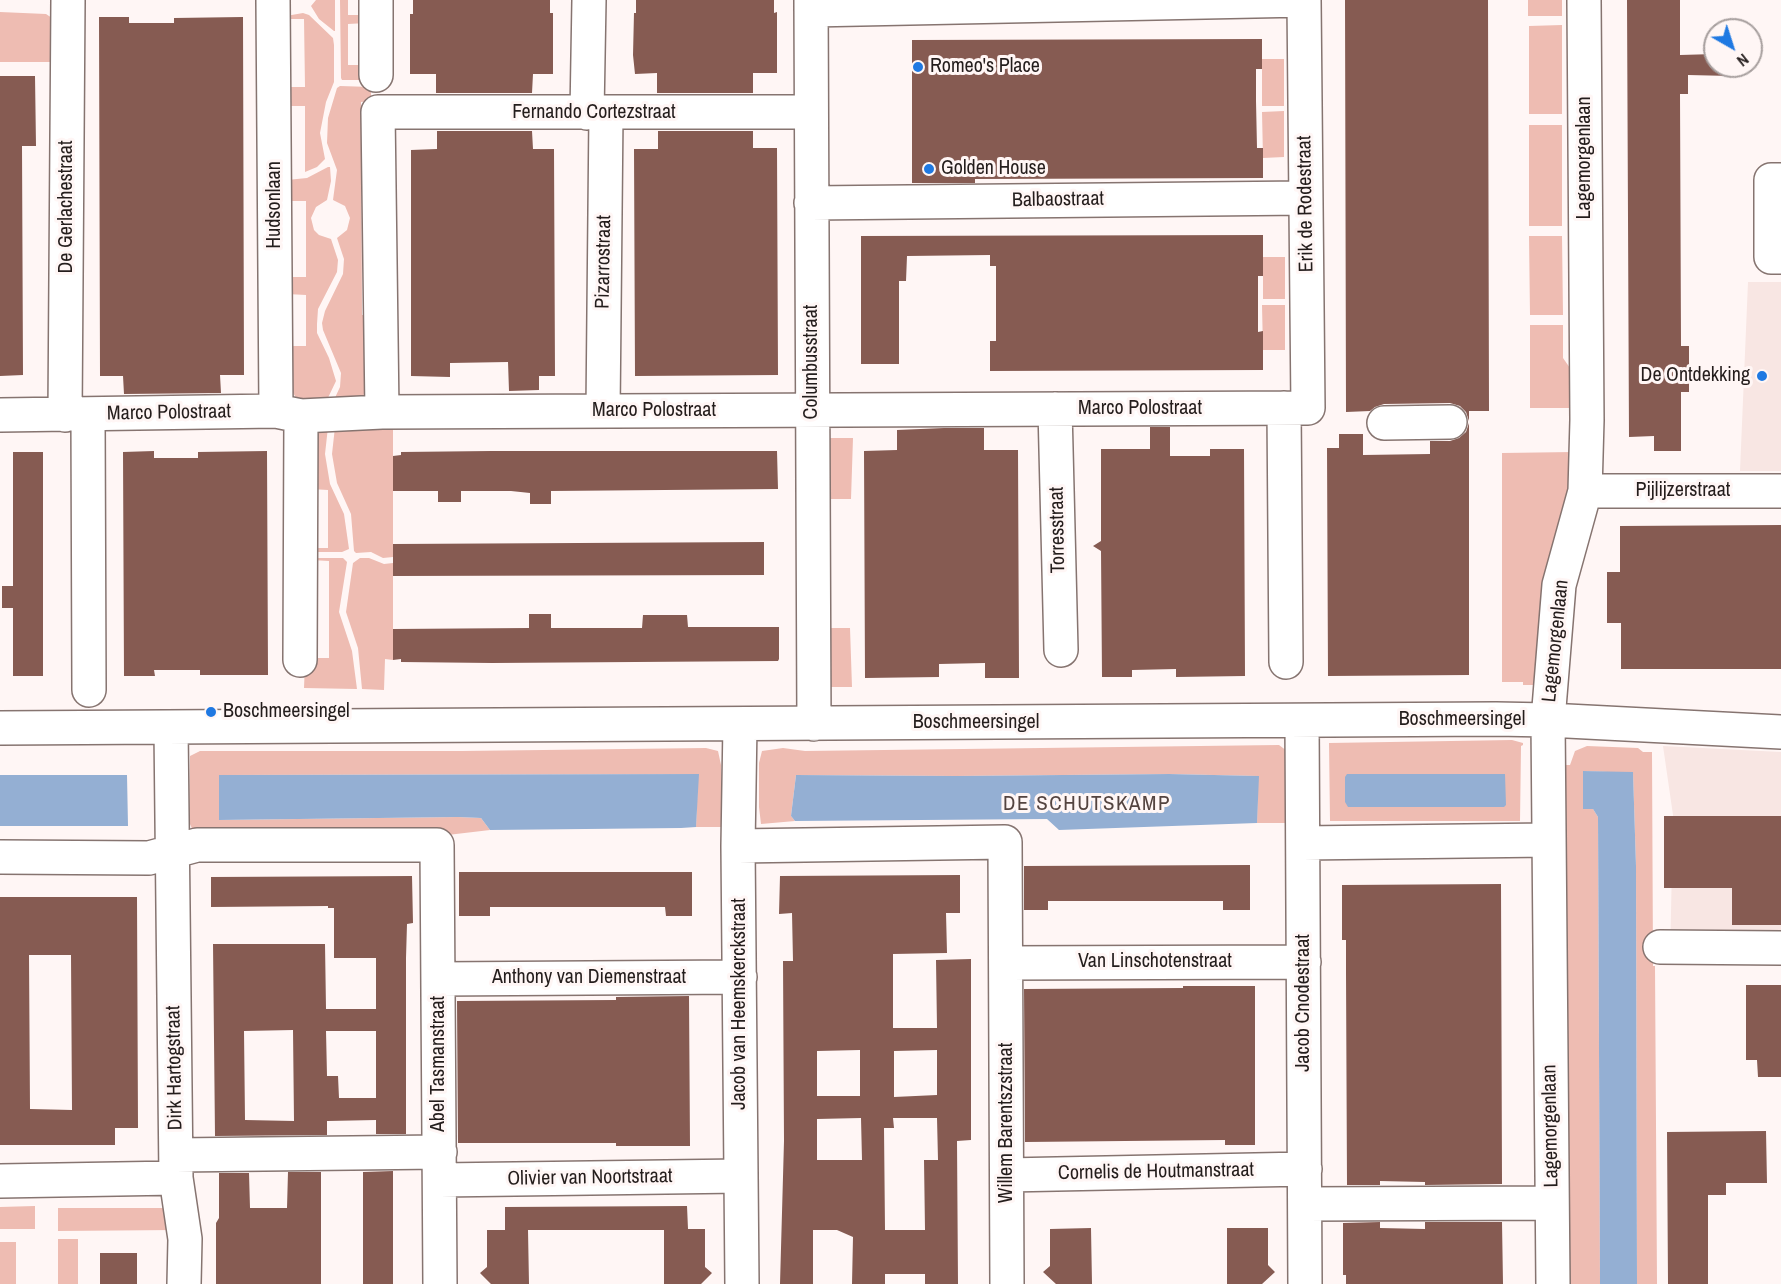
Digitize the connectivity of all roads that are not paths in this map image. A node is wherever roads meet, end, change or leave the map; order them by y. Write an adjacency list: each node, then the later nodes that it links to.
1 (68, 0): 21 (street, De Gerlachestraat)
2 (273, 0): 20 (street, Hudsonlaan)
3 (376, 0): 8 (street)
4 (589, 0): 10 (street, Pizarrostraat)
5 (1304, 0): 7 (street); 12 (street, Erik de Rodestraat)
6 (1584, 0): 26 (street, Lagemorgenlaan)
7 (811, 5): 9 (street, Columbusstraat)
8 (376, 75)
9 (811, 112): 10 (street, Fernando Cortezstraat); 13 (street, Columbusstraat)
10 (597, 113): 17 (street, Pizarrostraat); 19 (street, Fernando Cortezstraat)
11 (1781, 180): 14 (street)
12 (1305, 198): 13 (street, Balbaostraat); 15 (street, Erik de Rodestraat)
13 (811, 203): 18 (street, Columbusstraat)
14 (1781, 257)
15 (1296, 408): 16 (street, Marco Polostraat); 29 (street, Erik de Rodestraat)
16 (1055, 410): 18 (street, Marco Polostraat); 27 (street, Torresstraat)
17 (603, 411): 18 (street, Marco Polostraat); 19 (street, Marco Polostraat)
18 (812, 411): 34 (street, Columbusstraat)
19 (382, 412): 20 (street, Marco Polostraat)
20 (289, 413): 21 (street, Marco Polostraat); 28 (street, Hudsonlaan)
21 (76, 414): 22 (street, Marco Polostraat); 30 (street, De Gerlachestraat)
22 (0, 415)
23 (1450, 422): 24 (street)
24 (1384, 423)
25 (1781, 491): 26 (street, Pijlijzerstraat)
26 (1585, 492): 31 (street, Lagemorgenlaan)
27 (1061, 650)
28 (300, 660)
29 (1286, 662)
30 (89, 690)
31 (1548, 720): 32 (street, Boschmeersingel); 37 (street, Boschmeersingel); 38 (street, Lagemorgenlaan)
32 (1302, 721): 34 (street, Boschmeersingel); 39 (street, Jacob Cnodestraat)
33 (740, 724): 34 (street, Boschmeersingel); 36 (street, Boschmeersingel); 40 (street, Jacob van Heemskerckstraat)
34 (814, 724)
35 (0, 728): 36 (street, Boschmeersingel)
36 (171, 728): 41 (street)
37 (1781, 732)
38 (1548, 840): 39 (street); 55 (street, Lagemorgenlaan)
39 (1303, 843): 45 (street, Jacob Cnodestraat)
40 (738, 846): 46 (street); 47 (street, Jacob van Heemskerckstraat)
41 (172, 851): 42 (street); 48 (street, Abel Tasmanstraat); 49 (street, Dirk Hartogstraat)
42 (0, 857)
43 (1660, 947): 44 (street)
44 (1781, 948)
45 (1304, 962): 46 (street, Van Linschotenstraat); 51 (street, Jacob Cnodestraat)
46 (1006, 963): 52 (street, Willem Barentszstraat)
47 (740, 978): 48 (street, Anthony van Diemenstraat); 53 (street, Jacob van Heemskerckstraat)
48 (438, 979): 50 (street, Abel Tasmanstraat)
49 (176, 1166): 50 (street, Olivier van Noortstraat); 54 (street, Olivier van Noortstraat); 57 (street, Dirk Hartogstraat)
50 (440, 1166): 53 (street, Olivier van Noortstraat); 58 (street, Abel Tasmanstraat)
51 (1305, 1169): 52 (street, Cornelis de Houtmanstraat); 56 (street, Jacob Cnodestraat)
52 (1007, 1175): 60 (street, Willem Barentszstraat)
53 (741, 1176): 59 (street, Jacob van Heemskerckstraat)
54 (0, 1180)
55 (1552, 1203): 56 (street); 62 (street, Lagemorgenlaan)
56 (1305, 1204): 61 (street, Jacob Cnodestraat)
57 (184, 1284)
58 (440, 1284)
59 (742, 1284)
60 (1007, 1284)
61 (1305, 1284)
62 (1553, 1284)

